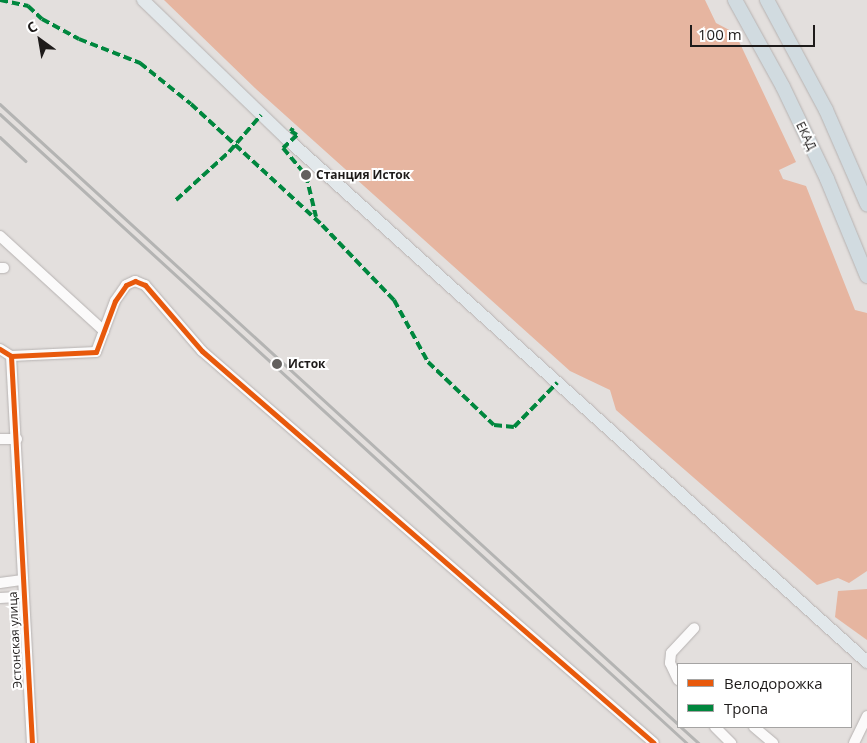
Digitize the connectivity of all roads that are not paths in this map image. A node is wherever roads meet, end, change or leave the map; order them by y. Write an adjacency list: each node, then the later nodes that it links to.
1 (143, 0): 17 (main road)
2 (735, 0): 6 (highway, ЕКАД)
3 (768, 0): 4 (highway)
4 (867, 204)
5 (0, 236): 7 (street)
6 (867, 276)
7 (104, 331): 9 (street); 23 (street)
8 (0, 349): 9 (street)
9 (11, 356): 11 (street, Эстонская улица)
10 (0, 439): 11 (street)
11 (17, 439): 12 (street, Эстонская улица)
12 (21, 580): 13 (street); 14 (street, Эстонская улица)
13 (0, 583)
14 (22, 596): 15 (street); 22 (street, Эстонская улица)
15 (0, 598)
16 (694, 628): 18 (street)
17 (867, 662)
18 (677, 678)
19 (867, 716): 26 (street)
20 (716, 728): 24 (street)
21 (755, 728): 25 (street)
22 (32, 743)
23 (654, 743)
24 (731, 743)
25 (773, 743)
26 (854, 743)

